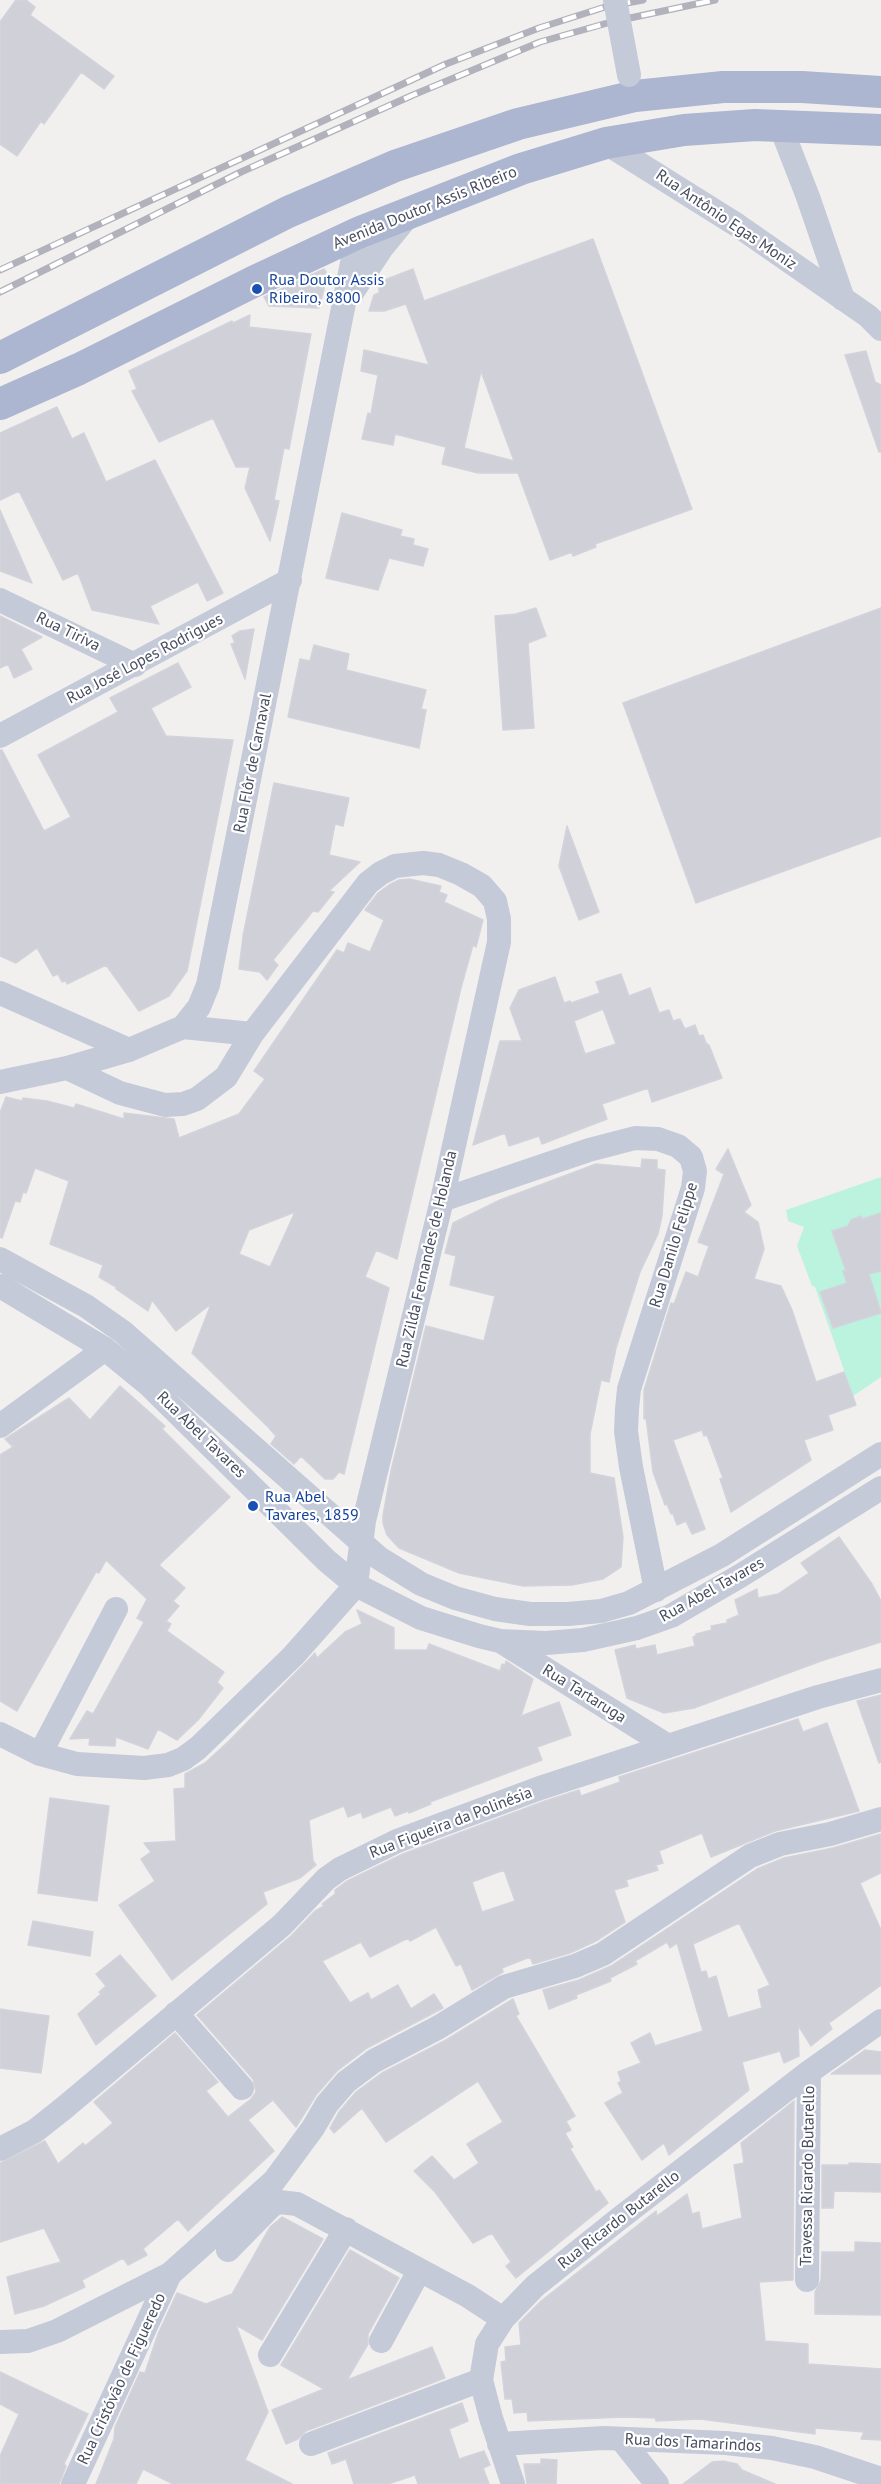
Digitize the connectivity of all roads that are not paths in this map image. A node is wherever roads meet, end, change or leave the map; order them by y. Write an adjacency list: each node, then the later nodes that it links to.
1 (615, 0): 2 (street, bridge)
2 (632, 86): 3 (main road); 7 (main road)
3 (881, 92)
4 (780, 126): 5 (main road, Avenida Doutor Assis Ribeiro); 6 (main road, Avenida Doutor Assis Ribeiro); 10 (street)
5 (881, 130)
6 (606, 143): 8 (main road, Avenida Doutor Assis Ribeiro); 10 (street, Rua Antônio Egas Moniz)
7 (395, 166): 9 (main road); 13 (main road)
8 (413, 210): 9 (main road, Avenida Doutor Assis Ribeiro); 11 (street, Rua Flôr de Carnaval)
9 (358, 233): 11 (street, Rua Flôr de Carnaval); 14 (main road, Avenida Doutor Assis Ribeiro)
10 (843, 299): 12 (street, Rua Antônio Egas Moniz)
11 (345, 304): 15 (street, Rua Flôr de Carnaval)
12 (877, 322)
13 (0, 358)
14 (0, 404)
15 (290, 580): 17 (street, Rua José Lopes Rodrigues); 20 (street, Rua Flôr de Carnaval)
16 (0, 600): 17 (street, Rua Tiriva)
17 (135, 665): 18 (street, Rua José Lopes Rodrigues)
18 (0, 736)
19 (0, 993): 22 (street)
20 (183, 1027): 21 (street); 22 (street)
21 (252, 1034): 23 (street, Rua Zilda Fernandes de Holanda); 25 (street, Rua Zilda Fernandes de Holanda)
22 (129, 1050): 23 (street)
23 (67, 1068): 24 (street)
24 (0, 1082)
25 (442, 1200): 32 (street, Rua Zilda Fernandes de Holanda); 34 (street, Rua Danilo Felippe)
26 (0, 1259): 32 (street, Rua Abel Tavares)
27 (0, 1286): 28 (street, Rua Abel Tavares)
28 (105, 1349): 29 (street); 33 (street, Rua Abel Tavares)
29 (0, 1426)
30 (881, 1454): 34 (street, Rua Abel Tavares)
31 (881, 1488): 36 (street, Rua Abel Tavares)
32 (361, 1543): 33 (street, Rua Zilda Fernandes de Holanda); 34 (street, Rua Abel Tavares)
33 (356, 1585): 36 (street, Rua Abel Tavares); 40 (street)
34 (656, 1590)
35 (116, 1609): 40 (street)
36 (500, 1641): 39 (street, Rua Tartaruga)
37 (881, 1680): 39 (street, Rua Figueira da Polinésia)
38 (0, 1734): 40 (street)
39 (668, 1746): 42 (street, Rua Figueira da Polinésia)
40 (40, 1754)
41 (881, 1819): 50 (street)
42 (176, 2013): 45 (street); 46 (street, Rua Figueira da Polinésia)
43 (881, 2021): 44 (street, Rua Ricardo Butarello)
44 (809, 2072): 51 (street, Travessa Ricardo Butarello); 52 (street, Rua Ricardo Butarello)
45 (242, 2088)
46 (0, 2149)
47 (346, 2229): 48 (street); 49 (street); 55 (street)
48 (228, 2250)
49 (419, 2271): 52 (street); 53 (street)
50 (170, 2274): 54 (street); 61 (street, Rua Cristóvão de Figueredo)
51 (807, 2280)
52 (503, 2319): 56 (street, Rua Ricardo Butarello)
53 (381, 2341)
54 (0, 2342)
55 (270, 2355)
56 (482, 2380): 58 (street); 59 (street, Rua Ricardo Butarello)
57 (621, 2439): 59 (street, Rua dos Tamarindos); 60 (street, Rua dos Tamarindos); 63 (street)
58 (311, 2444)
59 (499, 2444): 62 (street, Rua Ricardo Butarello)
60 (881, 2480)
61 (73, 2484)
62 (513, 2484)
63 (657, 2484)

